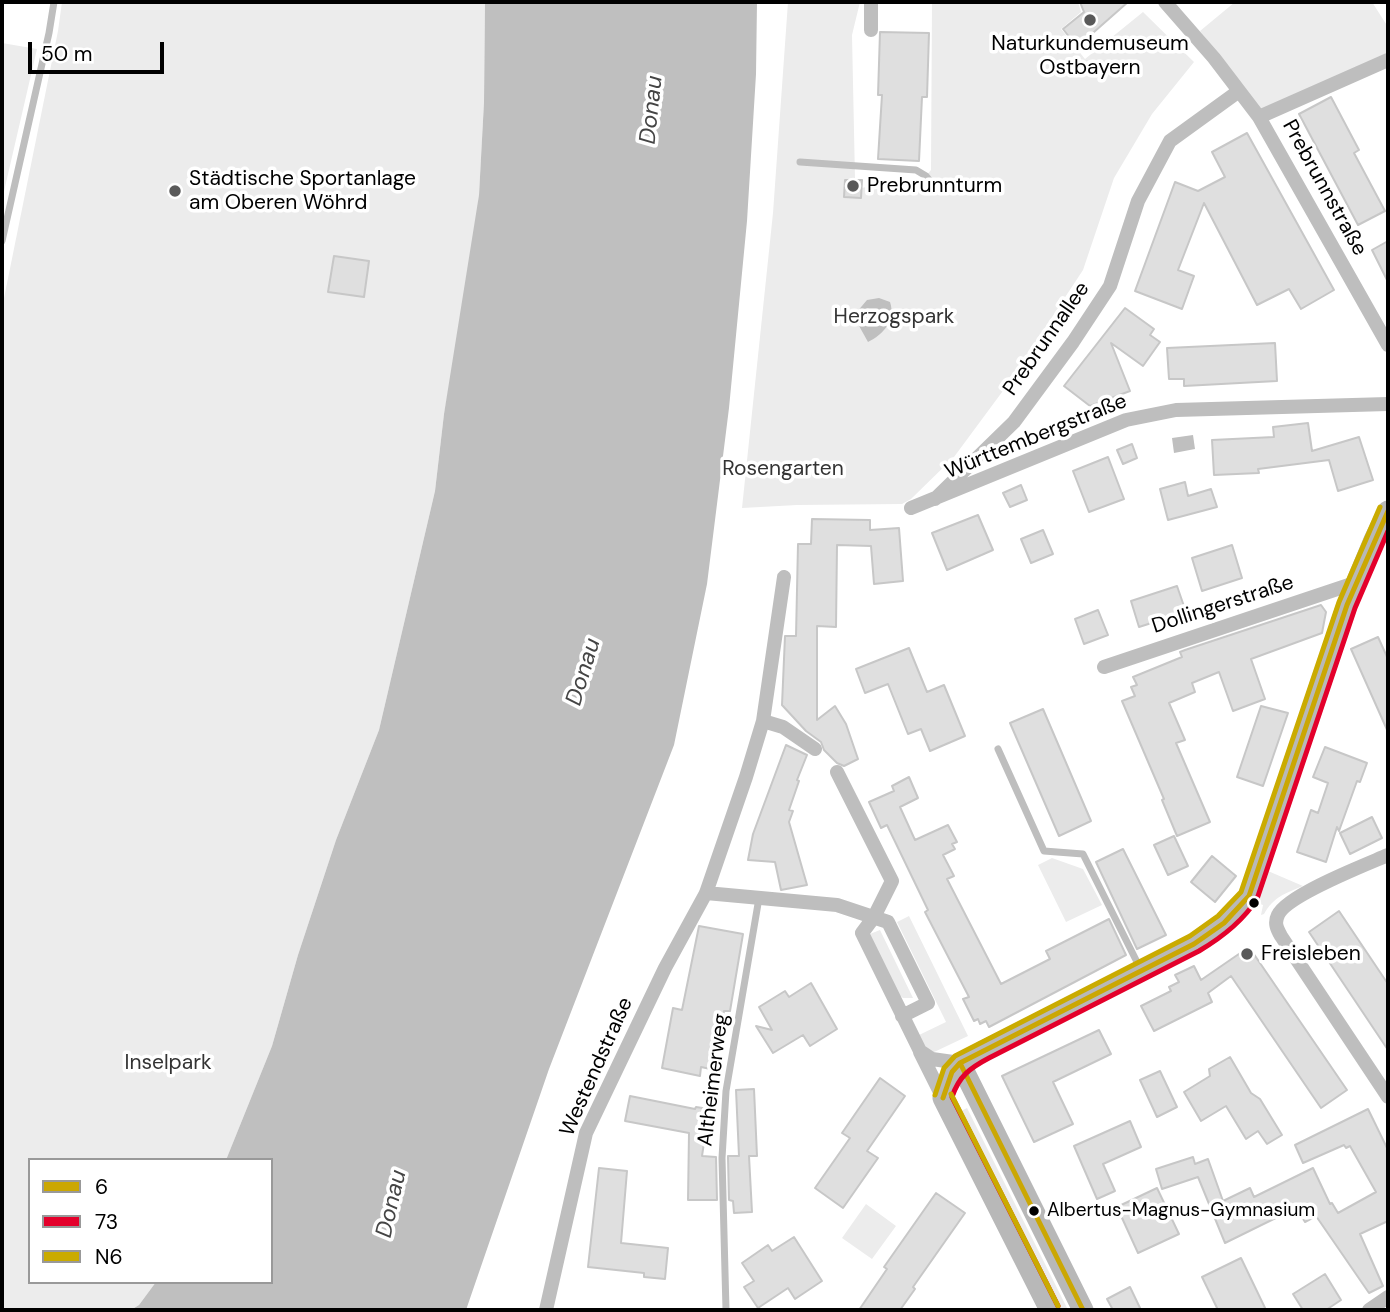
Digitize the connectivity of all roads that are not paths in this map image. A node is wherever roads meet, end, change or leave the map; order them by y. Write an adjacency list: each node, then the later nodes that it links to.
1 (54, 2): 10 (lane)
2 (872, 2): 4 (street)
3 (1165, 2): 6 (street, Prebrunnstraße)
4 (870, 30)
5 (1388, 60): 7 (street)
6 (1239, 90): 7 (street, Prebrunnstraße); 13 (street, Prebrunnallee)
7 (1259, 117): 11 (street, Prebrunnstraße)
8 (800, 162): 9 (lane)
9 (936, 187)
10 (2, 241)
11 (1388, 345)
12 (1388, 404): 13 (street, Württembergstraße)
13 (935, 499): 14 (street, Württembergstraße)
14 (911, 508)
15 (1388, 511): 17 (street)
16 (784, 577): 19 (street, Westendstraße)
17 (1356, 583): 18 (street, Dollingerstraße); 27 (street)
18 (1104, 667)
19 (763, 721): 20 (street); 24 (street, Westendstraße)
20 (815, 749)
21 (998, 749): 27 (lane)
22 (837, 772): 26 (street)
23 (1388, 855): 31 (street)
24 (706, 893): 25 (street); 34 (street, Westendstraße)
25 (759, 898): 26 (street); 35 (lane, Altheimerweg)
26 (874, 917): 28 (street); 28 (street)
27 (1141, 971): 30 (street)
28 (902, 1016): 29 (street)
29 (920, 1051): 30 (street); 32 (street)
30 (960, 1063): 32 (street); 37 (street)
31 (1388, 1097)
32 (943, 1098): 36 (street)
33 (1388, 1297): 38 (street)
34 (546, 1310)
35 (726, 1310)
36 (1050, 1310)
37 (1083, 1310)
38 (1369, 1310)

